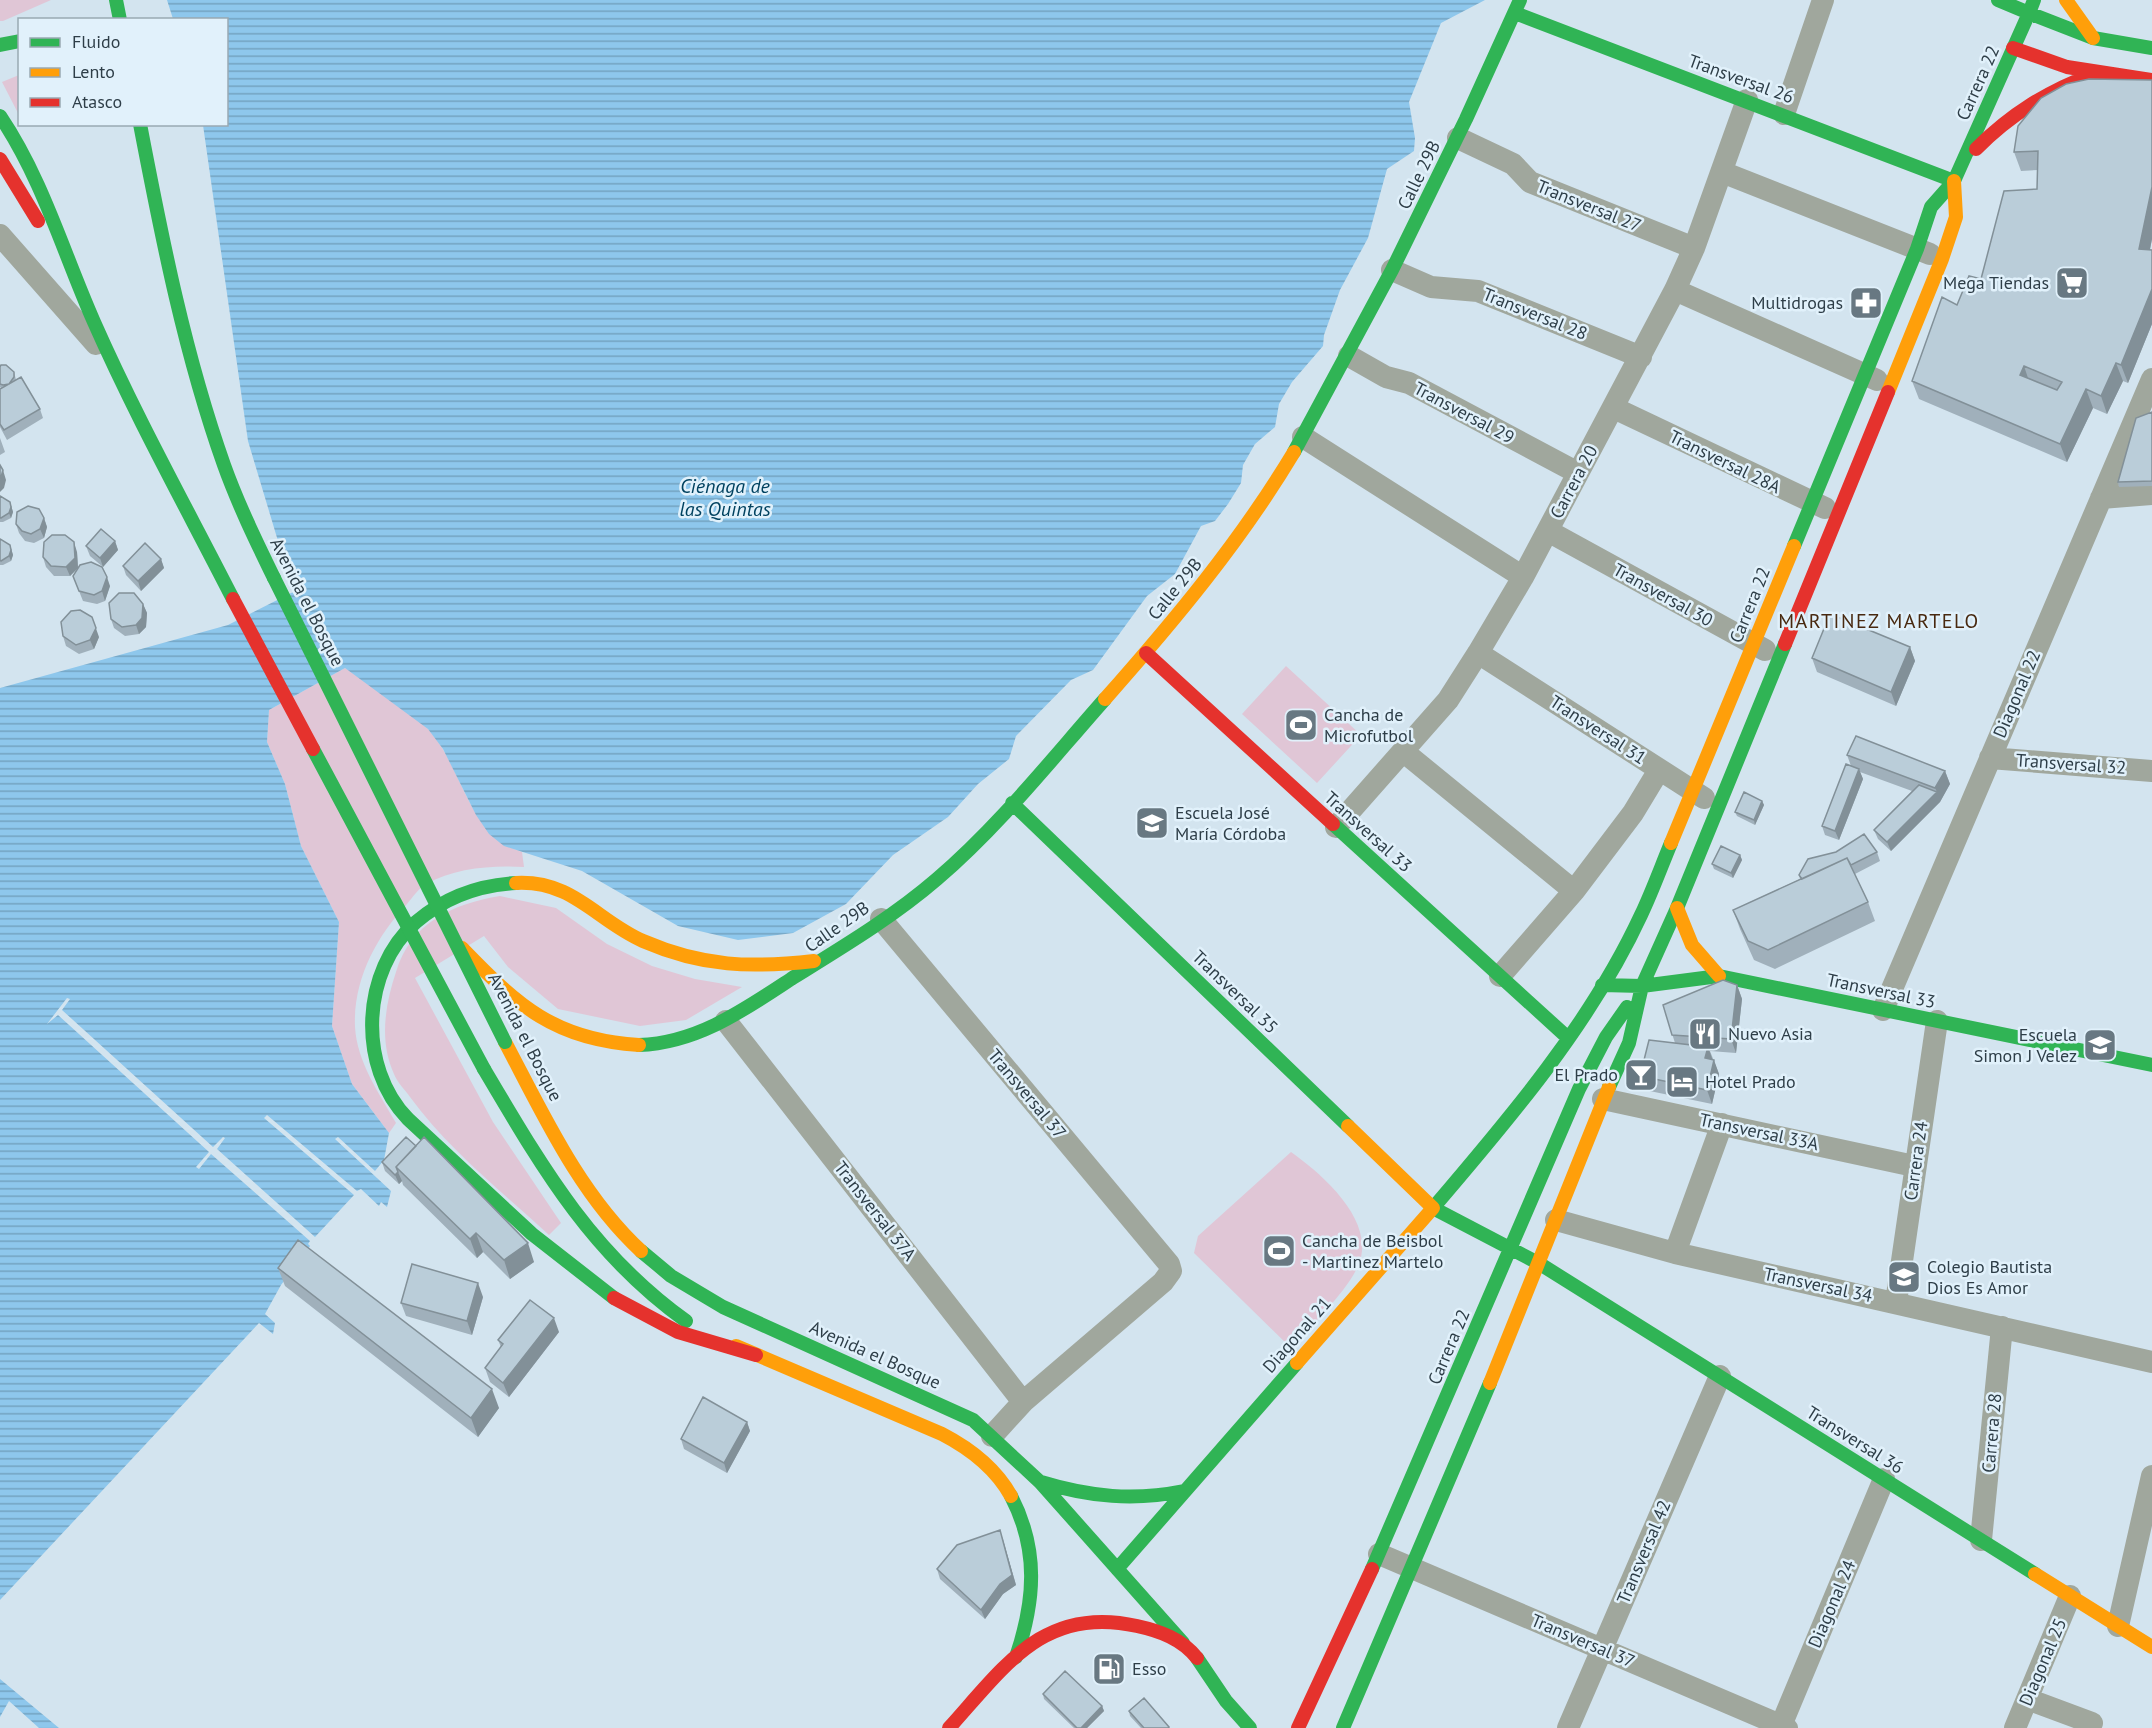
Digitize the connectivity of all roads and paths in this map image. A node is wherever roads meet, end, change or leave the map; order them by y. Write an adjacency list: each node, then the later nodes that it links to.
1 (116, 0): 8 (main road)
2 (1520, 0): 7 (main road, Calle 29B)
3 (1822, 0): 17 (street)
4 (1998, 0): 6 (main road)
5 (2066, 0): 9 (main road)
6 (2032, 6): 9 (main road); 12 (main road, Carrera 22)
7 (1515, 13): 16 (main road, Transversal 26); 20 (main road, Calle 29B)
8 (119, 18)
9 (2093, 38): 13 (main road)
10 (18, 41): 11 (main road)
11 (0, 45)
12 (2013, 48): 14 (main road); 23 (main road, Carrera 22)
13 (2152, 48)
14 (2094, 74): 15 (main road); 23 (main road)
15 (2152, 80)
16 (1747, 100): 17 (main road, Transversal 26); 22 (street, Carrera 20)
17 (1784, 114): 23 (main road, Transversal 26)
18 (0, 116): 30 (main road)
19 (140, 126): 62 (main road, Avenida el Bosque, bridge)
20 (1458, 138): 25 (street, Transversal 27); 28 (main road, Calle 29B)
21 (0, 159): 30 (main road)
22 (1722, 172): 25 (street, Carrera 20); 26 (street)
23 (1954, 181): 26 (main road, Carrera 22); 27 (main road, Carrera 22)
24 (0, 235): 33 (street)
25 (1694, 248): 29 (street, Carrera 20)
26 (1917, 249): 27 (street); 34 (main road, Carrera 22)
27 (1942, 259): 36 (main road, Carrera 22)
28 (1392, 270): 31 (main road, Calle 29B); 32 (street, Transversal 28)
29 (1675, 290): 32 (street, Carrera 20); 34 (street)
30 (84, 299): 33 (main road)
31 (1349, 356): 39 (main road, Calle 29B); 40 (street, Transversal 29)
32 (1641, 357): 38 (street, Carrera 20)
33 (113, 364): 85 (main road, bridge)
34 (1865, 375): 36 (street); 43 (main road, Carrera 22)
35 (2152, 379): 37 (street, Diagonal 22)
36 (1889, 385): 44 (main road, Carrera 22)
37 (2147, 401): 42 (street, Diagonal 22)
38 (1614, 408): 40 (street, Carrera 20); 43 (street, Transversal 28A)
39 (1303, 437): 46 (street); 48 (main road, Calle 29B)
40 (1578, 473): 45 (street, Carrera 20)
41 (2152, 494): 42 (street)
42 (2101, 498): 52 (street, Diagonal 22)
43 (1812, 503): 44 (street, Transversal 28A); 47 (main road, Carrera 22)
44 (1837, 513): 50 (main road, Carrera 22)
45 (1548, 531): 46 (street, Carrera 20); 47 (street, Transversal 30)
46 (1522, 578): 49 (street, Carrera 20)
47 (1754, 644): 50 (street, Transversal 30); 55 (main road, Carrera 22)
48 (1146, 653): 56 (main road, Calle 29B); 58 (main road, Transversal 33)
49 (1478, 653): 51 (street, Carrera 20); 53 (street, Transversal 31)
50 (1779, 656): 57 (main road, Carrera 22)
51 (1404, 752): 58 (street, Carrera 20); 59 (street)
52 (1990, 758): 54 (street, Transversal 32); 68 (street, Diagonal 22)
53 (1659, 770): 55 (street, Transversal 31); 59 (street)
54 (2152, 771)
55 (1693, 791): 57 (street, Transversal 31); 66 (main road, Carrera 22)
56 (1012, 803): 61 (main road, Calle 29B); 78 (main road, Transversal 35)
57 (1718, 807): 60 (main road, Carrera 22)
58 (1336, 827): 64 (main road, Transversal 33)
59 (1574, 891): 64 (street)
60 (1677, 908): 65 (main road); 67 (main road, Carrera 22)
61 (881, 919): 63 (main road, Calle 29B); 88 (street, Transversal 37)
62 (459, 945): 69 (main road, Calle 29B); 89 (main road, Avenida el Bosque, bridge)
63 (822, 960): 69 (main road, Calle 29B); 85 (main road)
64 (1500, 976): 71 (main road, Transversal 33)
65 (1719, 976): 67 (main road, Transversal 33); 68 (main road, Transversal 33)
66 (1602, 985): 67 (main road, Transversal 33); 71 (main road, Carrera 22)
67 (1642, 986): 73 (main road, Carrera 22); 74 (main road, Carrera 22)
68 (1883, 1010): 70 (main road, Transversal 33)
69 (726, 1021): 88 (street, Transversal 37A)
70 (1937, 1021): 72 (main road, Transversal 33); 77 (street, Carrera 24)
71 (1567, 1037): 73 (main road); 78 (main road, Diagonal 21)
72 (2152, 1065)
73 (1579, 1089): 76 (main road); 80 (main road, Carrera 22)
74 (1603, 1099): 75 (street, Transversal 33A); 76 (main road, Carrera 22)
75 (1722, 1124): 77 (street, Transversal 33A); 81 (street)
76 (1591, 1129): 79 (main road, Carrera 22)
77 (1914, 1166): 83 (street, Carrera 24)
78 (1433, 1208): 80 (main road, Transversal 35); 93 (main road, Diagonal 21)
79 (1556, 1220): 81 (street, Transversal 34); 82 (main road, Carrera 22)
80 (1511, 1248): 82 (main road, Transversal 36); 95 (main road, Carrera 22)
81 (1675, 1253): 83 (street, Transversal 34)
82 (1540, 1264): 87 (main road, Transversal 36); 96 (main road, Carrera 22)
83 (1896, 1302): 84 (street, Transversal 34)
84 (2002, 1326): 86 (street, Transversal 34); 94 (street, Carrera 28)
85 (756, 1354): 103 (main road)
86 (2152, 1362)
87 (1720, 1376): 91 (main road, Transversal 36); 102 (street, Transversal 42)
88 (1023, 1402): 89 (street)
89 (992, 1436): 92 (main road, Avenida el Bosque)
90 (2152, 1476): 99 (street)
91 (1884, 1479): 94 (main road, Transversal 36); 107 (street, Diagonal 24)
92 (1040, 1482): 93 (main road); 97 (main road, Avenida el Bosque)
93 (1184, 1491): 97 (main road, Diagonal 21)
94 (1981, 1540): 98 (main road, Transversal 36)
95 (1379, 1554): 96 (street, Transversal 37); 111 (main road, Carrera 22)
96 (1413, 1568): 102 (street, Transversal 37); 112 (main road, Carrera 22)
97 (1117, 1569): 100 (main road, Avenida el Bosque)
98 (2070, 1596): 99 (main road, Transversal 36); 105 (street, Diagonal 25)
99 (2118, 1626): 101 (main road, Transversal 36)
100 (1183, 1643): 103 (main road); 104 (main road, Avenida el Bosque)
101 (2152, 1647)
102 (1602, 1649): 107 (street, Transversal 37); 113 (street, Transversal 42)
103 (1016, 1657): 108 (main road)
104 (1224, 1699): 109 (main road, Avenida el Bosque); 110 (main road, Avenida el Bosque)
105 (2027, 1699): 106 (street); 114 (street, Diagonal 25)
106 (2092, 1723)
107 (1783, 1727)
108 (949, 1728)
109 (1237, 1728)
110 (1250, 1728)
111 (1298, 1728)
112 (1343, 1728)
113 (1568, 1728)
114 (2015, 1728)

